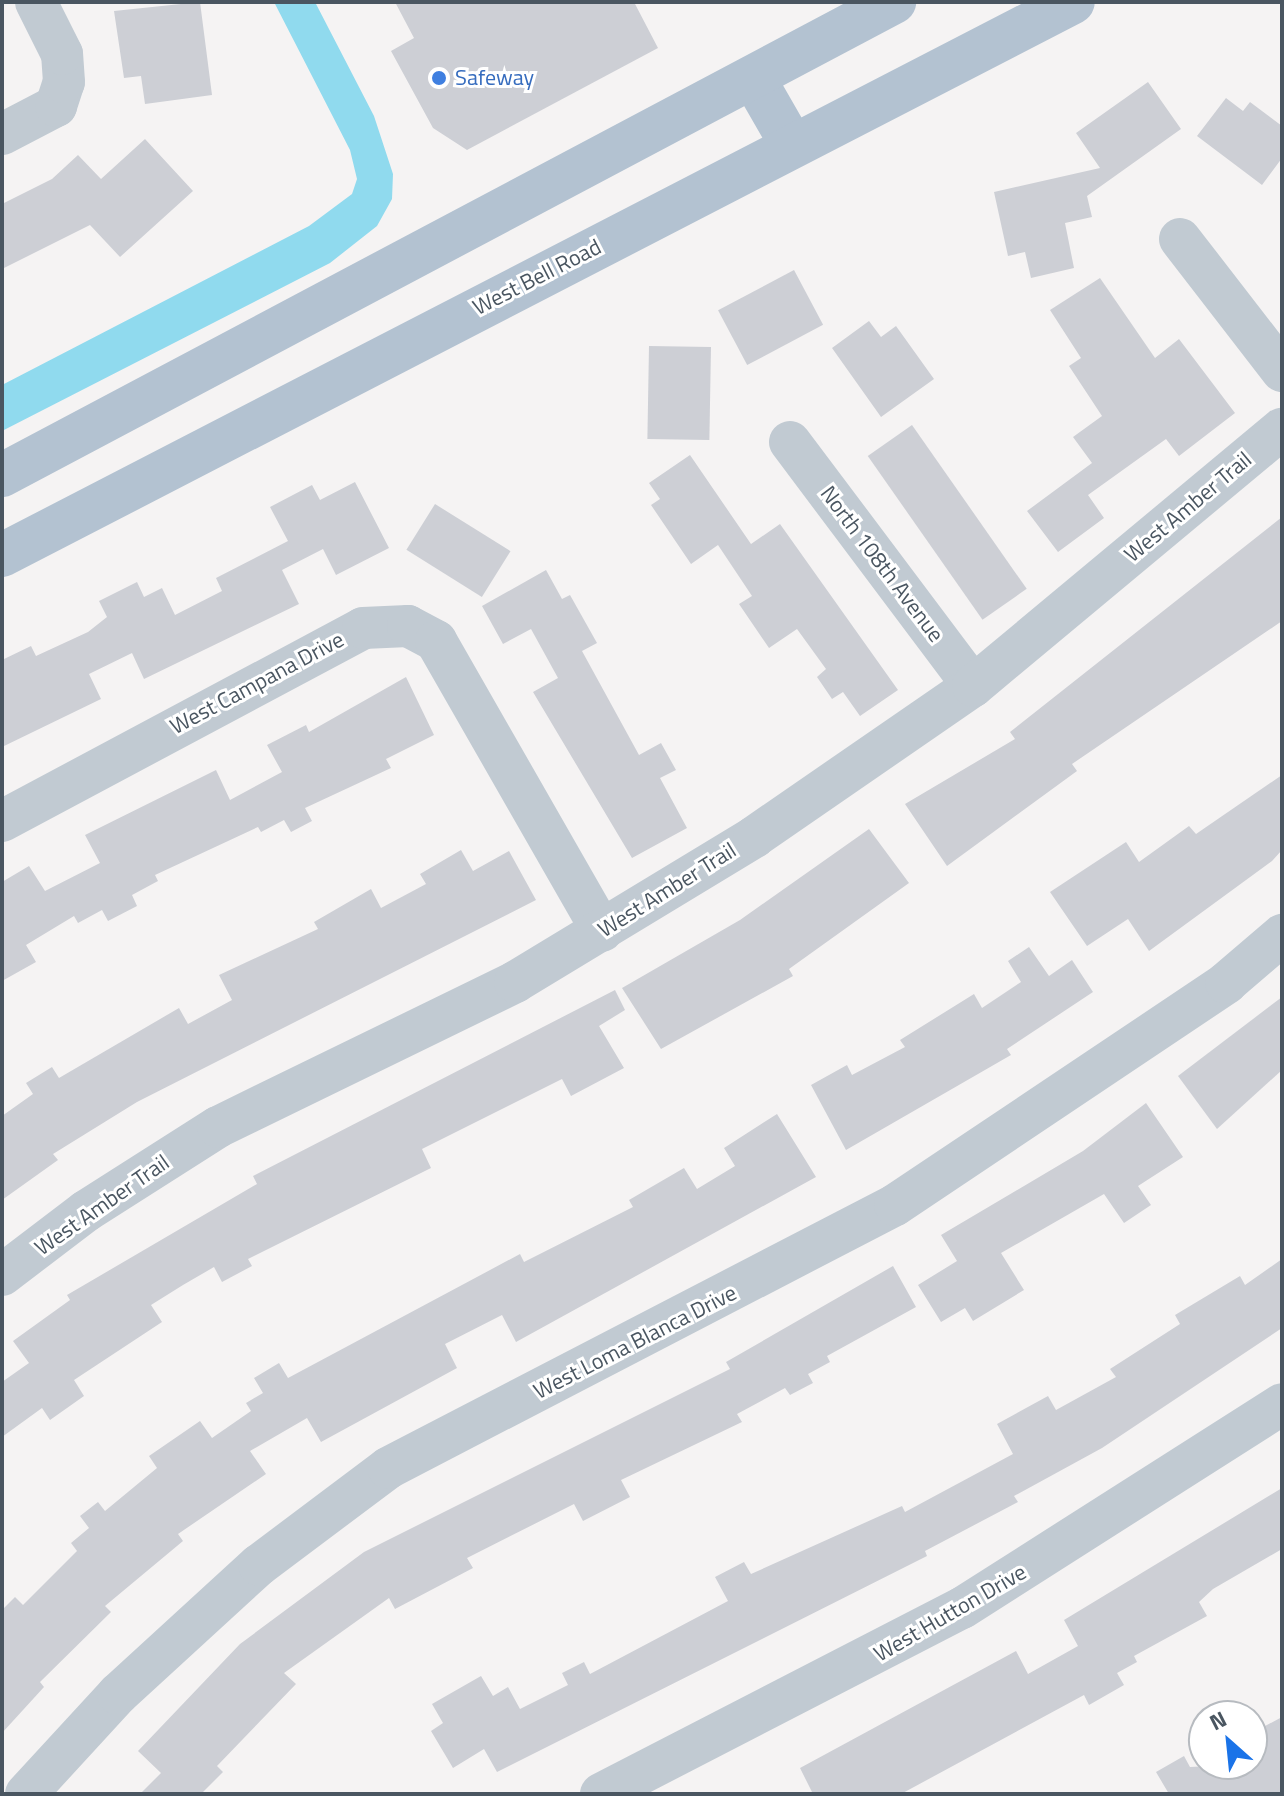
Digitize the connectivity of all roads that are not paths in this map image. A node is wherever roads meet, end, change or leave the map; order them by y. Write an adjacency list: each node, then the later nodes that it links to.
1 (36, 2): 5 (street)
2 (894, 2): 4 (main road)
3 (1073, 2): 6 (main road, West Bell Road)
4 (754, 79): 6 (main road); 11 (main road)
5 (2, 134)
6 (792, 145): 12 (main road, West Bell Road)
7 (1180, 239): 8 (street)
8 (1282, 371)
9 (1282, 429): 13 (street, West Amber Trail)
10 (790, 442): 13 (street, North 108th Avenue)
11 (2, 475)
12 (2, 555)
13 (973, 686): 15 (street, West Amber Trail)
14 (2, 821): 15 (street, West Campana Drive)
15 (602, 931): 17 (street, West Amber Trail)
16 (1282, 935): 19 (street, West Loma Blanca Drive)
17 (2, 1275)
18 (1282, 1404): 20 (street, West Hutton Drive)
19 (26, 1794)
20 (601, 1794)

